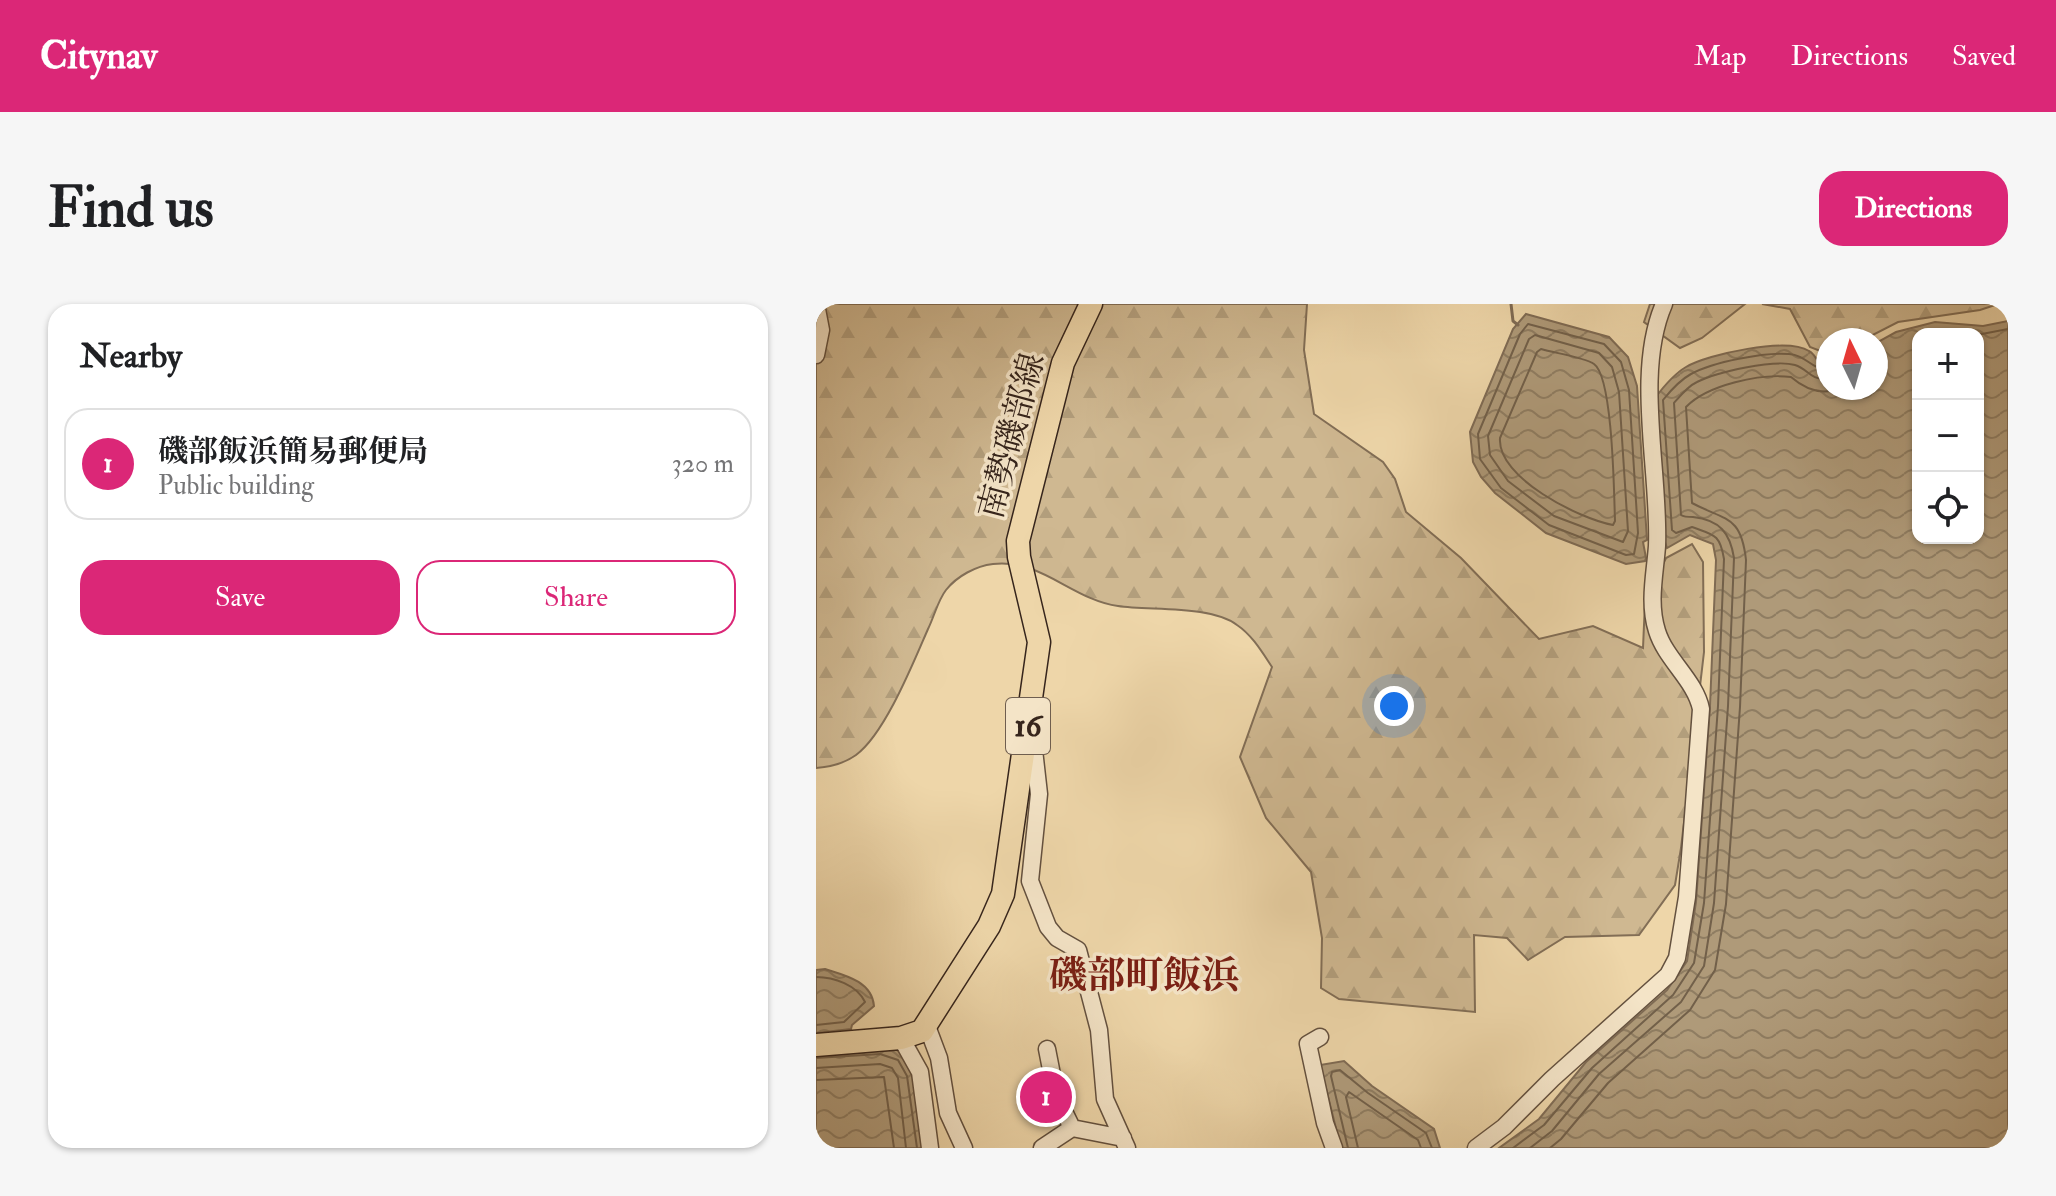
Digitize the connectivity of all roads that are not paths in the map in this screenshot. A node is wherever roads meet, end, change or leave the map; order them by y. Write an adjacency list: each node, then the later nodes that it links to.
1 (816, 304): 4 (street)
2 (1091, 304): 5 (main road, 南勢磯部線 / 16)
3 (1664, 304): 17 (street)
4 (816, 355)
5 (1030, 714): 6 (main road, 南勢磯部線 / 16); 12 (street)
6 (927, 1026): 8 (main road); 14 (street)
7 (1320, 1037): 16 (street)
8 (901, 1038): 9 (main road); 13 (street)
9 (816, 1045)
10 (1047, 1049): 11 (street)
11 (1072, 1128): 12 (street); 15 (street)
12 (1125, 1143)
13 (930, 1148)
14 (964, 1148)
15 (1042, 1148)
16 (1334, 1148)
17 (1476, 1148)

